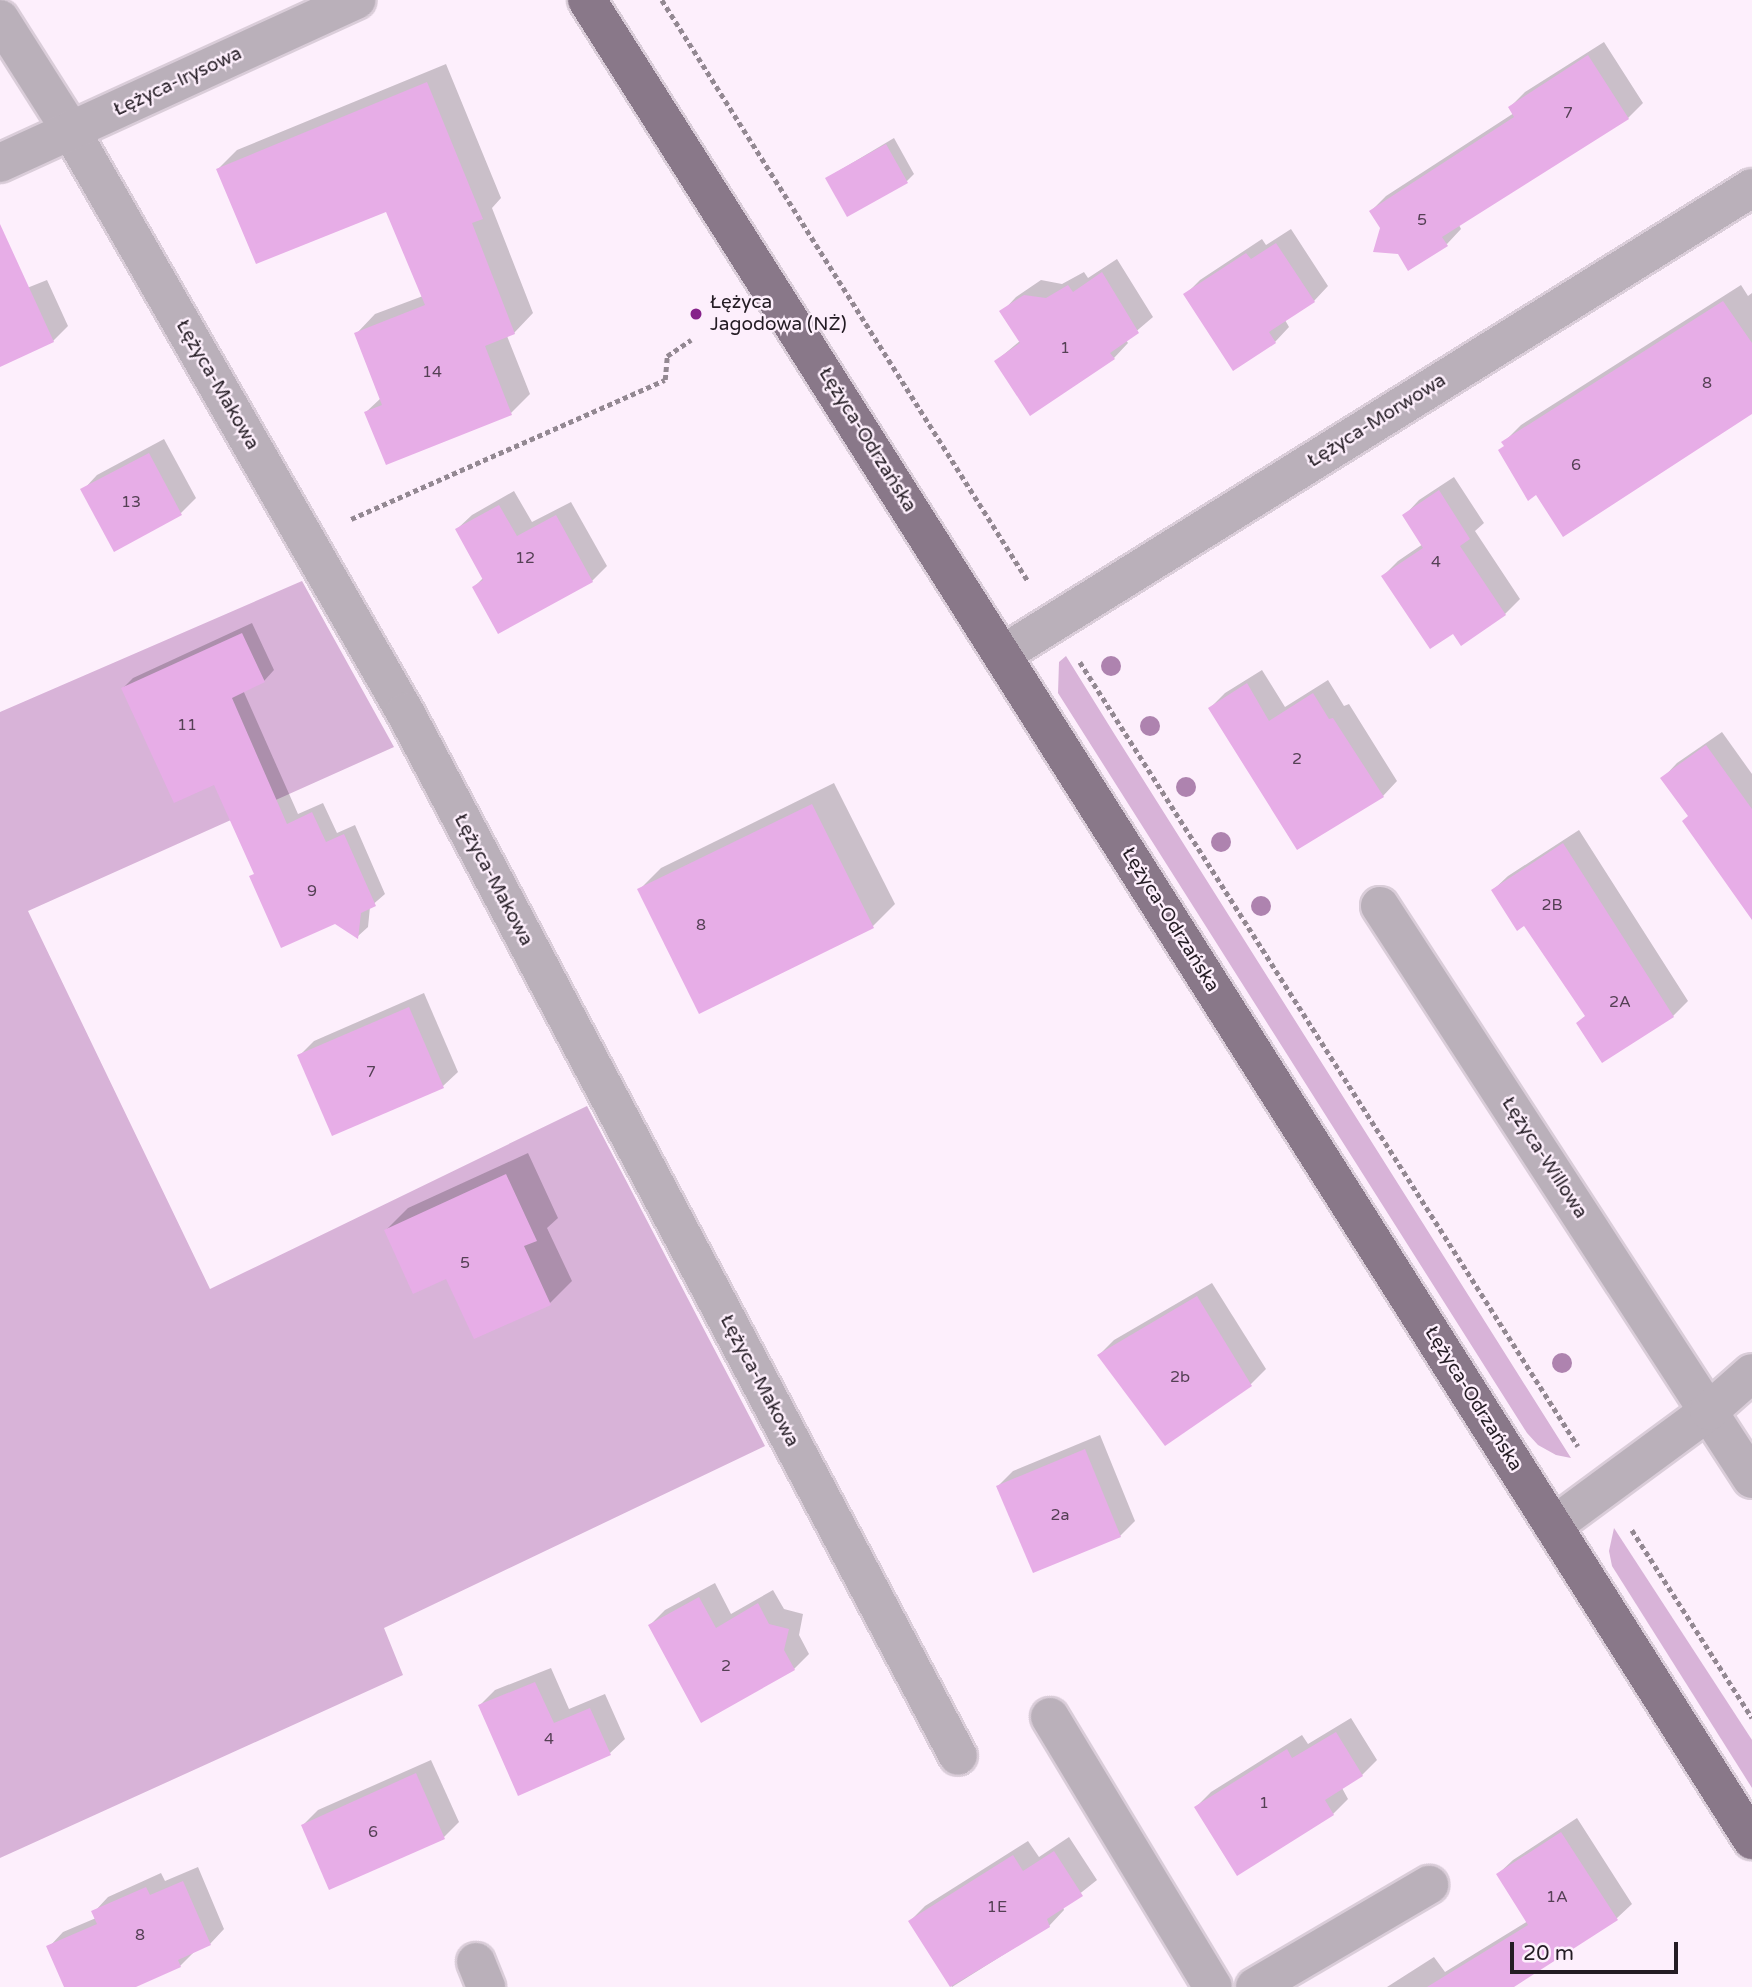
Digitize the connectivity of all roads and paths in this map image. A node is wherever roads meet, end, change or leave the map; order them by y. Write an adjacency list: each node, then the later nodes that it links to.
1 (356, 0): 5 (street, Łężyca-Irysowa)
2 (587, 0): 11 (main road, Łężyca-Odrzańska)
3 (662, 0): 10 (path)
4 (0, 19): 5 (street, Łężyca-Makowa)
5 (71, 131): 6 (street, Łężyca-Irysowa); 9 (street, Łężyca-Makowa)
6 (0, 163)
7 (1752, 188): 10 (street, Łężyca-Morwowa)
8 (691, 340): 9 (path)
9 (305, 539): 20 (street, Łężyca-Makowa)
10 (1054, 622): 11 (street, Łężyca-Morwowa); 16 (path)
11 (1003, 654): 17 (main road, Łężyca-Odrzańska)
12 (1380, 906): 14 (street, Łężyca-Willowa)
13 (1752, 1373): 14 (street)
14 (1709, 1411): 15 (street, Łężyca-Willowa); 16 (street)
15 (1752, 1479)
16 (1604, 1486): 17 (street); 19 (path)
17 (1553, 1526): 21 (main road, Łężyca-Odrzańska)
18 (1050, 1717): 23 (street)
19 (1752, 1718)
20 (958, 1756)
21 (1752, 1840)
22 (1429, 1885): 24 (street)
23 (1213, 1987)
24 (1255, 1987)

